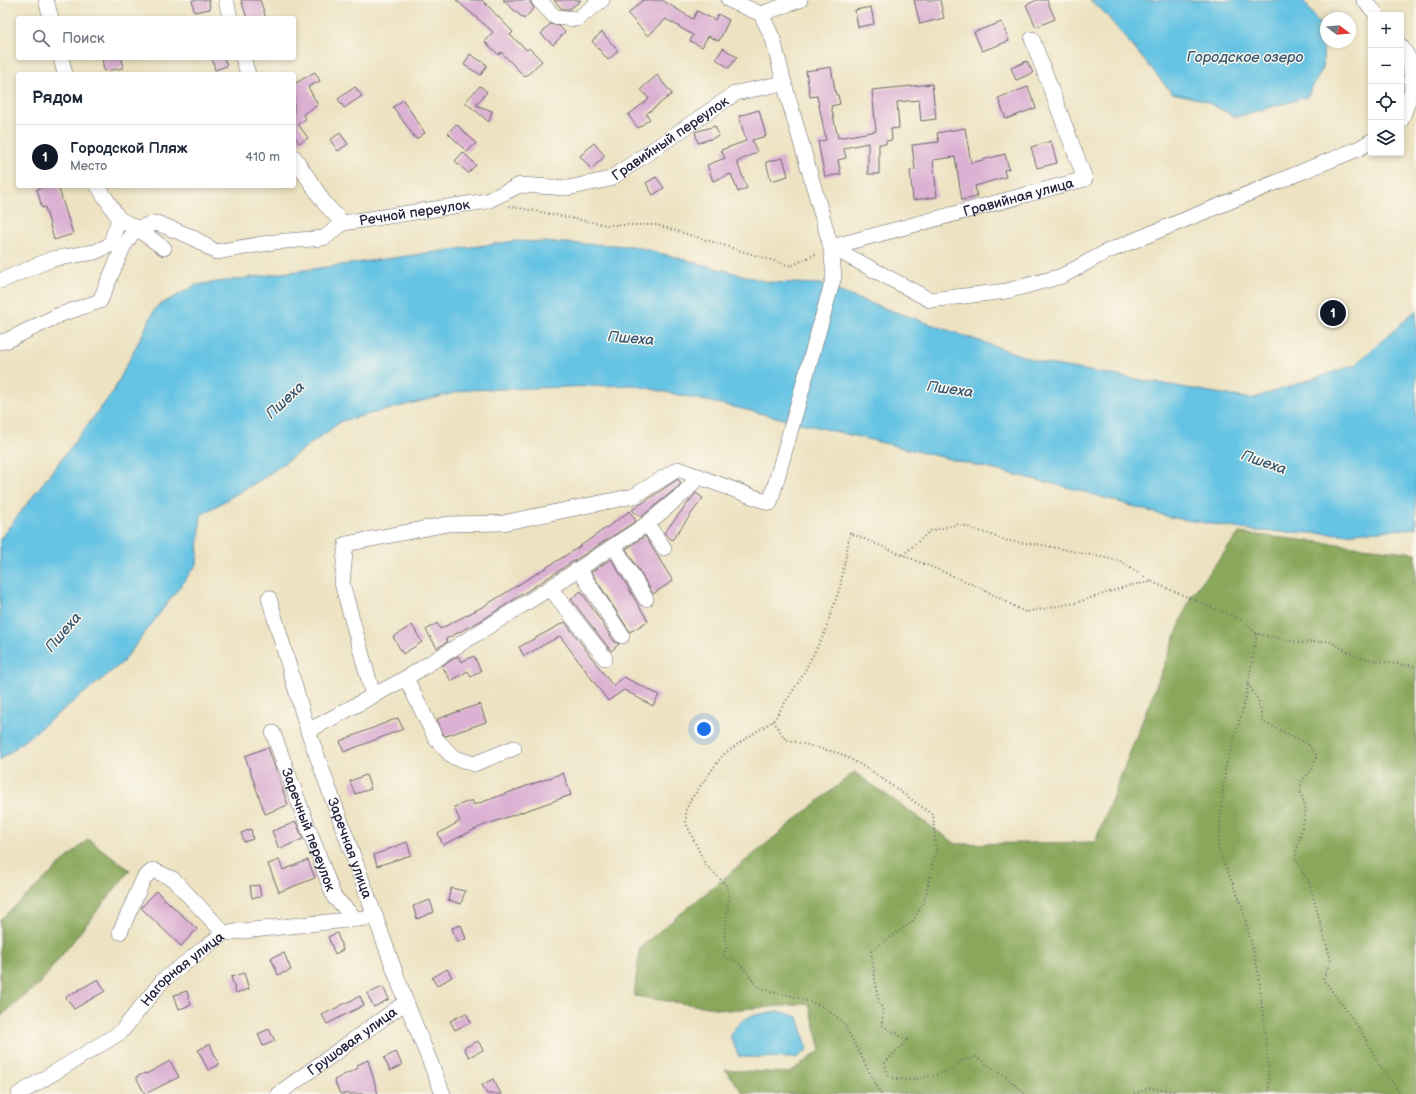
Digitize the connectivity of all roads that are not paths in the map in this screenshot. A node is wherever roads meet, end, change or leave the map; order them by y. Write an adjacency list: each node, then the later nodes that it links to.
1 (46, 0): 10 (street)
2 (226, 0): 11 (street)
3 (539, 0): 4 (street)
4 (602, 0)
5 (729, 0): 9 (street)
6 (800, 0): 9 (street)
7 (1364, 0): 8 (street)
8 (1374, 12)
9 (761, 14): 18 (street)
10 (50, 16)
11 (230, 16)
12 (1032, 39): 27 (street, Гравийная улица)
13 (1402, 48): 19 (street)
14 (62, 60): 16 (street)
15 (244, 60): 17 (street)
16 (64, 72)
17 (247, 72)
18 (784, 84): 23 (street, Гравийный переулок); 27 (street)
19 (1401, 120)
20 (1368, 143): 27 (street)
21 (296, 160): 25 (street)
22 (99, 188): 24 (street)
23 (487, 202): 25 (street, Речной переулок)
24 (119, 219): 26 (street); 29 (street)
25 (343, 223): 26 (street)
26 (136, 228): 28 (street); 30 (street)
27 (830, 247): 31 (street)
28 (164, 248)
29 (0, 281)
30 (0, 342)
31 (699, 476): 32 (street); 42 (street)
32 (647, 524): 33 (street); 34 (street)
33 (614, 546): 35 (street); 38 (street)
34 (664, 548)
35 (579, 569): 36 (street); 39 (street)
36 (550, 588): 40 (street); 41 (street)
37 (269, 598): 43 (street, Заречная улица)
38 (646, 598)
39 (622, 636)
40 (604, 658)
41 (406, 678): 42 (street); 45 (street)
42 (373, 695): 43 (street)
43 (308, 731): 46 (street, Заречная улица)
44 (273, 733): 47 (street, Заречный переулок)
45 (514, 748)
46 (376, 917): 47 (street, Нагорная улица); 50 (street, Заречная улица)
47 (356, 919): 49 (street, Нагорная улица)
48 (120, 932): 49 (street)
49 (224, 933): 51 (street, Нагорная улица)
50 (406, 1002): 52 (street, Грушовая улица); 53 (street, Заречная улица)
51 (19, 1094)
52 (278, 1094)
53 (443, 1094)

